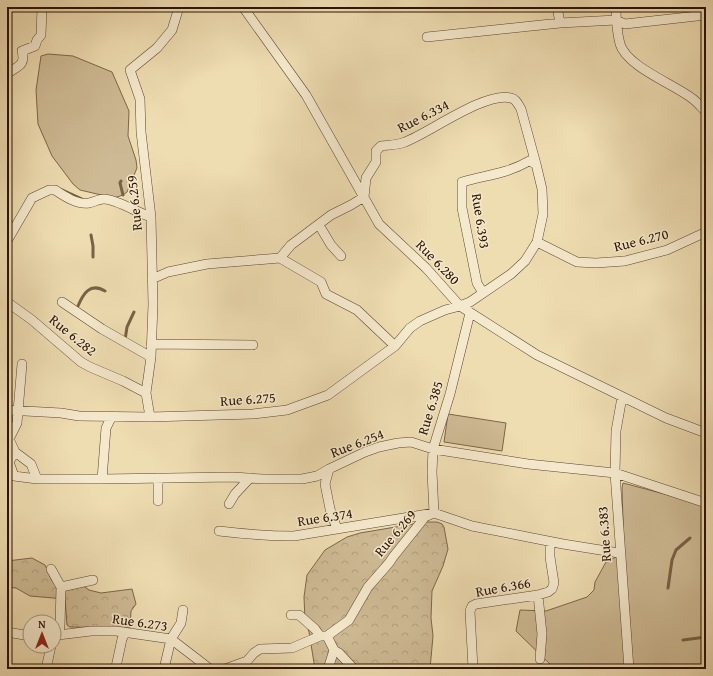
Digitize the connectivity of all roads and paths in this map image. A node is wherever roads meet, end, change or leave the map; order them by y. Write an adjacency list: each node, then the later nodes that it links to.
1 (42, 7): 10 (street)
2 (179, 7): 14 (street, Rue 6.259)
3 (243, 7): 13 (street, Rue 6.280)
4 (557, 7): 8 (street)
5 (616, 7): 7 (street)
6 (702, 13): 7 (street)
7 (616, 20): 8 (street); 11 (street)
8 (560, 23): 9 (street)
9 (427, 37)
10 (7, 74)
11 (706, 112)
12 (536, 164): 13 (street, Rue 6.334); 18 (street, Rue 6.334); 22 (street, Rue 6.393)
13 (364, 197): 15 (street); 25 (street, Rue 6.280)
14 (151, 217): 17 (street); 21 (street, Rue 6.259)
15 (319, 225): 19 (street); 20 (street)
16 (706, 232): 18 (street, Rue 6.270)
17 (7, 241)
18 (537, 242): 22 (street, Rue 6.334)
19 (341, 256)
20 (280, 258): 21 (street); 29 (street)
21 (152, 279): 27 (street, Rue 6.259)
22 (483, 293): 25 (street, Rue 6.334)
23 (7, 302): 32 (street, Rue 6.282)
24 (62, 302): 30 (street)
25 (460, 306): 26 (street, Rue 6.280); 29 (street, Rue 6.275)
26 (470, 313): 33 (street, Rue 6.280); 39 (street, Rue 6.385)
27 (151, 344): 28 (street); 30 (street, Rue 6.259)
28 (253, 345)
29 (395, 346): 37 (street, Rue 6.275)
30 (151, 357): 32 (street, Rue 6.259)
31 (22, 364): 35 (street)
32 (146, 394): 37 (street, Rue 6.259)
33 (622, 397): 38 (street, Rue 6.280); 42 (street, Rue 6.383)
34 (7, 410): 35 (street, Rue 6.275)
35 (17, 410): 36 (street, Rue 6.275); 40 (street)
36 (112, 416): 37 (street, Rue 6.275); 47 (street)
37 (150, 417)
38 (706, 433)
39 (433, 449): 41 (street, Rue 6.254); 42 (street, Rue 6.254); 51 (street, Rue 6.385)
40 (15, 452): 43 (street); 46 (street)
41 (329, 469): 45 (street, Rue 6.254); 52 (street)
42 (615, 473): 49 (street, Rue 6.254); 55 (street, Rue 6.383)
43 (10, 474): 46 (street, Rue 6.254)
44 (158, 478): 45 (street, Rue 6.254); 47 (street, Rue 6.254); 48 (street)
45 (250, 478): 50 (street)
46 (37, 479): 47 (street, Rue 6.254)
47 (102, 479)
48 (158, 502)
49 (706, 503)
50 (229, 504)
51 (434, 513): 52 (street, Rue 6.374); 54 (street, Rue 6.269); 67 (street, Rue 6.269)
52 (337, 529): 53 (street, Rue 6.374)
53 (219, 531)
54 (550, 542): 55 (street, Rue 6.269); 59 (street, Rue 6.366)
55 (620, 552): 80 (street, Rue 6.383)
56 (51, 569): 58 (street)
57 (93, 580): 58 (street)
58 (61, 587): 61 (street)
59 (538, 595): 71 (street); 79 (street, Rue 6.366)
60 (183, 610): 68 (street)
61 (60, 614)
62 (291, 615): 67 (street)
63 (7, 632): 65 (street)
64 (125, 633): 66 (street, Rue 6.273); 68 (street, Rue 6.273); 72 (street)
65 (22, 635)
66 (62, 635)
67 (324, 636): 69 (street); 76 (street, Rue 6.269)
68 (171, 639): 74 (street); 75 (street, Rue 6.273)
69 (334, 650): 77 (street); 78 (street)
70 (49, 654): 73 (street)
71 (540, 659)
72 (116, 667)
73 (46, 669)
74 (164, 669)
75 (210, 669)
76 (225, 669)
77 (328, 669)
78 (354, 669)
79 (473, 669)
80 (629, 669)

